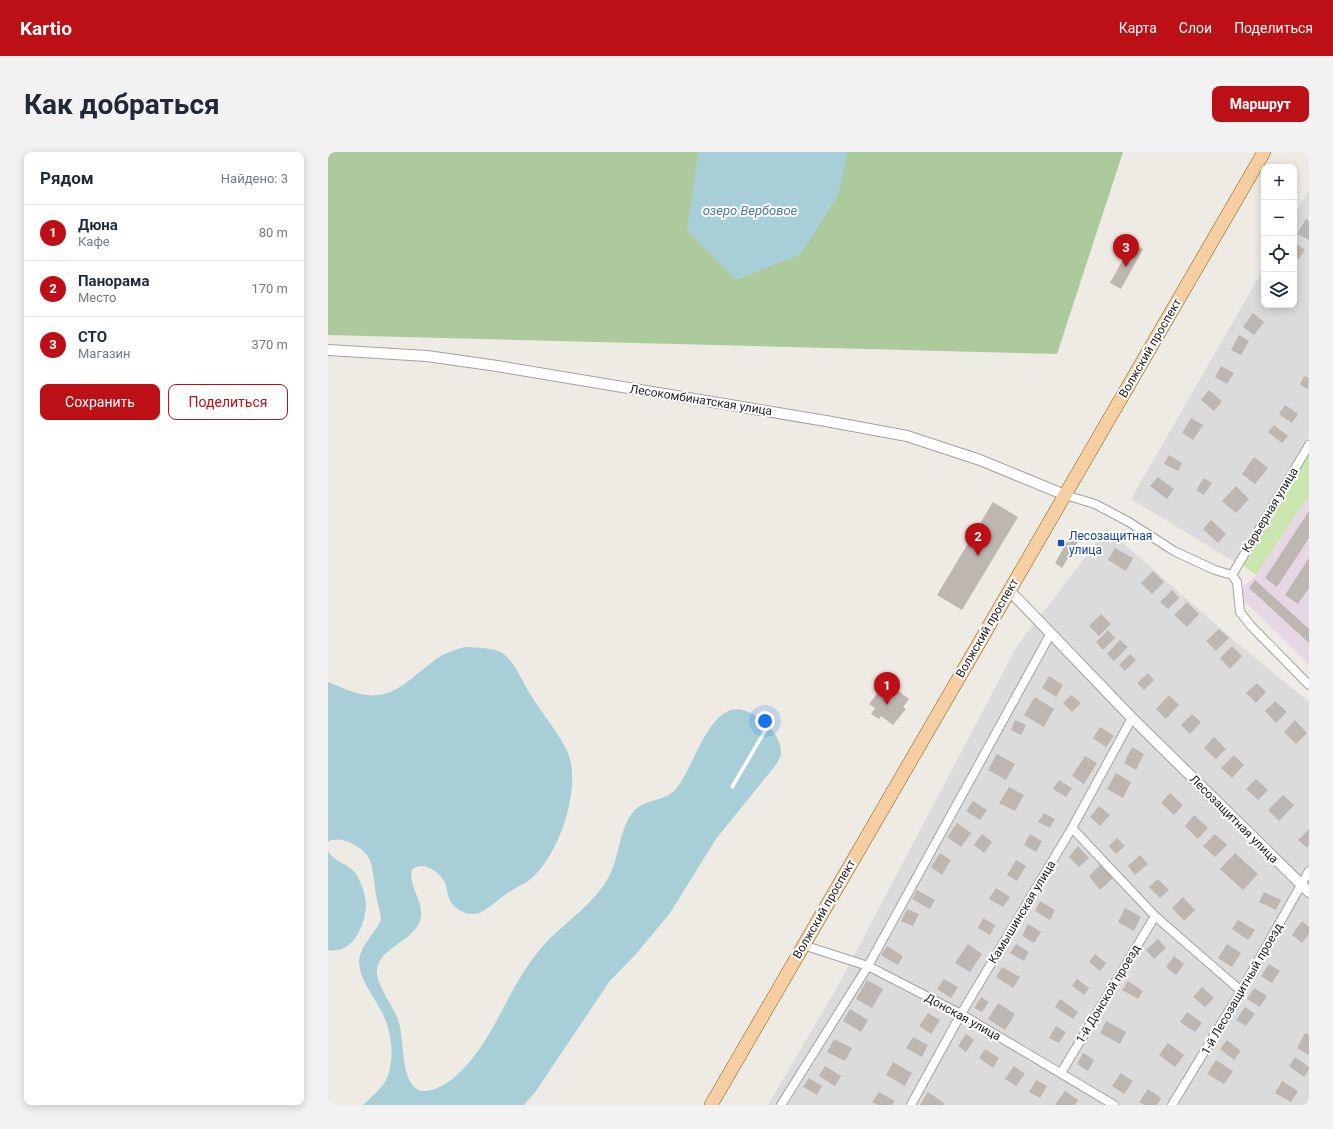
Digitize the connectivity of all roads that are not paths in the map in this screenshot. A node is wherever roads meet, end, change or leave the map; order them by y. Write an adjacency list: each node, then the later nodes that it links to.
1 (1264, 152): 4 (main road, Волжский проспект)
2 (328, 350): 4 (street, Лесокомбинатская улица)
3 (1309, 445): 5 (street, Карьерная улица)
4 (1065, 495): 5 (street); 6 (main road, Волжский проспект)
5 (1232, 575): 8 (street)
6 (1009, 590): 7 (street, Лесозащитная улица); 14 (main road, Волжский проспект)
7 (1051, 633): 9 (street, Лесозащитная улица); 15 (street)
8 (1309, 685)
9 (1132, 718): 10 (street, Камышинская улица); 12 (street, Лесозащитная улица)
10 (1072, 828): 13 (street); 17 (street, Камышинская улица)
11 (1309, 871): 12 (street, 1-й Лесозащитный проезд)
12 (1305, 889): 16 (street, 1-й Лесозащитный проезд)
13 (1155, 916): 16 (street); 18 (street, 1-й Донской проезд)
14 (803, 945): 15 (street, Донская улица); 19 (main road, Волжский проспект)
15 (868, 966): 17 (street, Донская улица); 20 (street)
16 (1242, 991): 23 (street, 1-й Лесозащитный проезд)
17 (961, 1014): 18 (street, Донская улица); 21 (street, Камышинская улица)
18 (1061, 1073): 22 (street, Донская улица)
19 (711, 1105)
20 (781, 1105)
21 (911, 1105)
22 (1114, 1105)
23 (1172, 1105)

